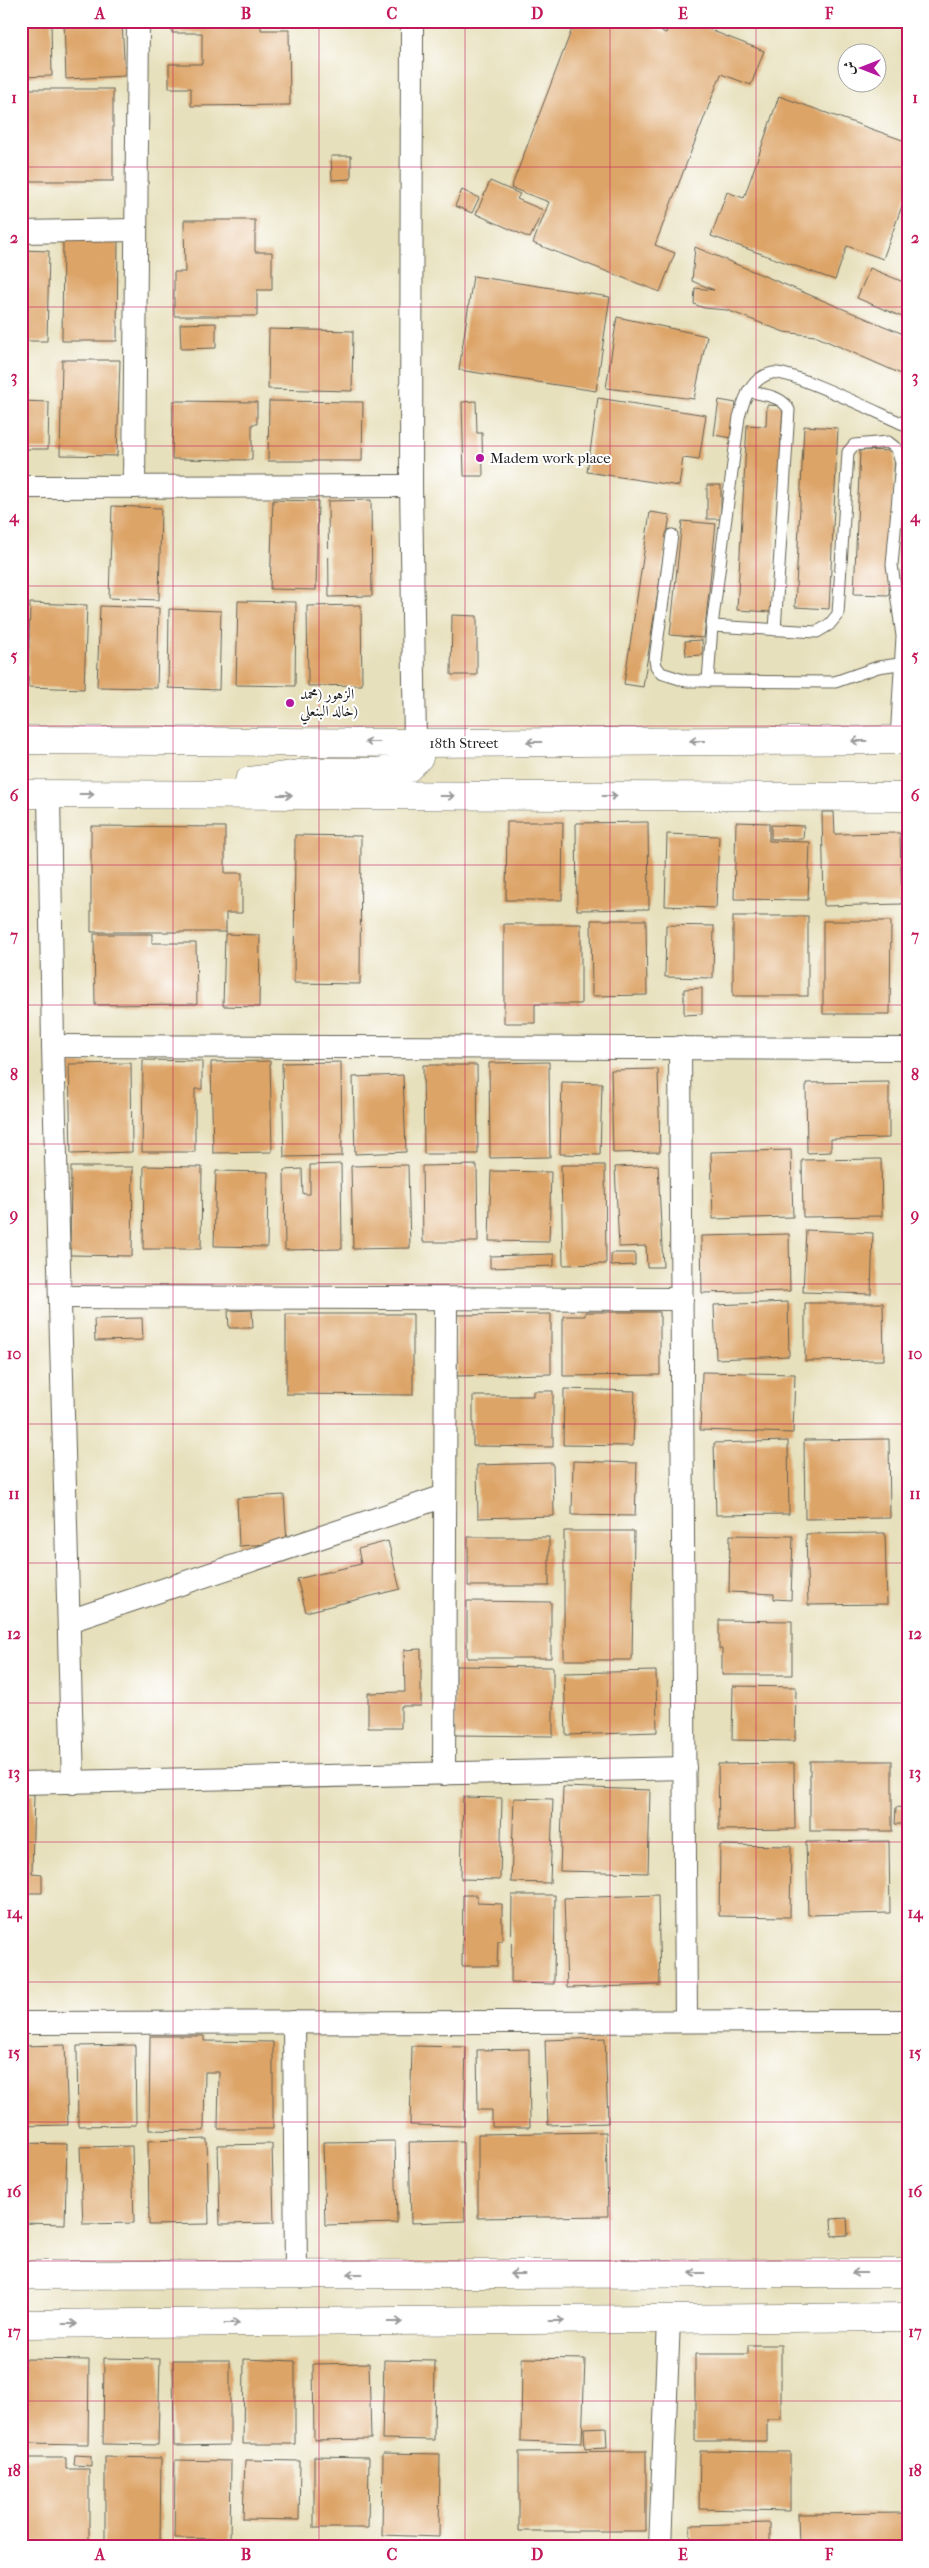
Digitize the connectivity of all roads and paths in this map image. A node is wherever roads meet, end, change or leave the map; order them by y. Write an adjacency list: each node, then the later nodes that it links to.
1 (138, 21): 3 (street)
2 (412, 21): 7 (street)
3 (136, 230): 4 (street); 9 (street)
4 (21, 232)
5 (748, 391): 6 (lane); 11 (lane); 12 (lane)
6 (908, 426)
7 (411, 486): 9 (street); 17 (street)
8 (21, 487): 9 (street)
9 (134, 487)
10 (672, 535): 14 (lane)
11 (712, 626): 12 (lane); 14 (lane)
12 (775, 630): 13 (lane)
13 (904, 663): 14 (lane); 16 (lane)
14 (708, 681)
15 (21, 740): 17 (street, 18th Street, one-way to 15)
16 (902, 740): 17 (street, 18th Street, one-way to 17)
17 (415, 743): 20 (street)
18 (21, 794): 19 (street)
19 (49, 794): 20 (street, one-way to 20); 22 (street)
20 (151, 794): 21 (street, one-way to 21)
21 (908, 796)
22 (53, 1046): 23 (street); 25 (street)
23 (680, 1047): 24 (street); 27 (street)
24 (908, 1049)
25 (61, 1297): 26 (street); 29 (street)
26 (446, 1298): 27 (street); 28 (street)
27 (682, 1299): 30 (street)
28 (445, 1496): 29 (street); 31 (street)
29 (69, 1622): 33 (street)
30 (685, 1768): 31 (street); 34 (street)
31 (444, 1774): 33 (street)
32 (21, 1783): 33 (street)
33 (73, 1783)
34 (686, 2021): 35 (street); 36 (street)
35 (908, 2021)
36 (294, 2022): 37 (street); 39 (street)
37 (21, 2023)
38 (908, 2273): 39 (street, one-way to 39)
39 (296, 2274): 40 (street)
40 (21, 2275)
41 (908, 2317): 42 (street)
42 (669, 2320): 43 (street, one-way to 42); 44 (street)
43 (21, 2324)
44 (660, 2547)

